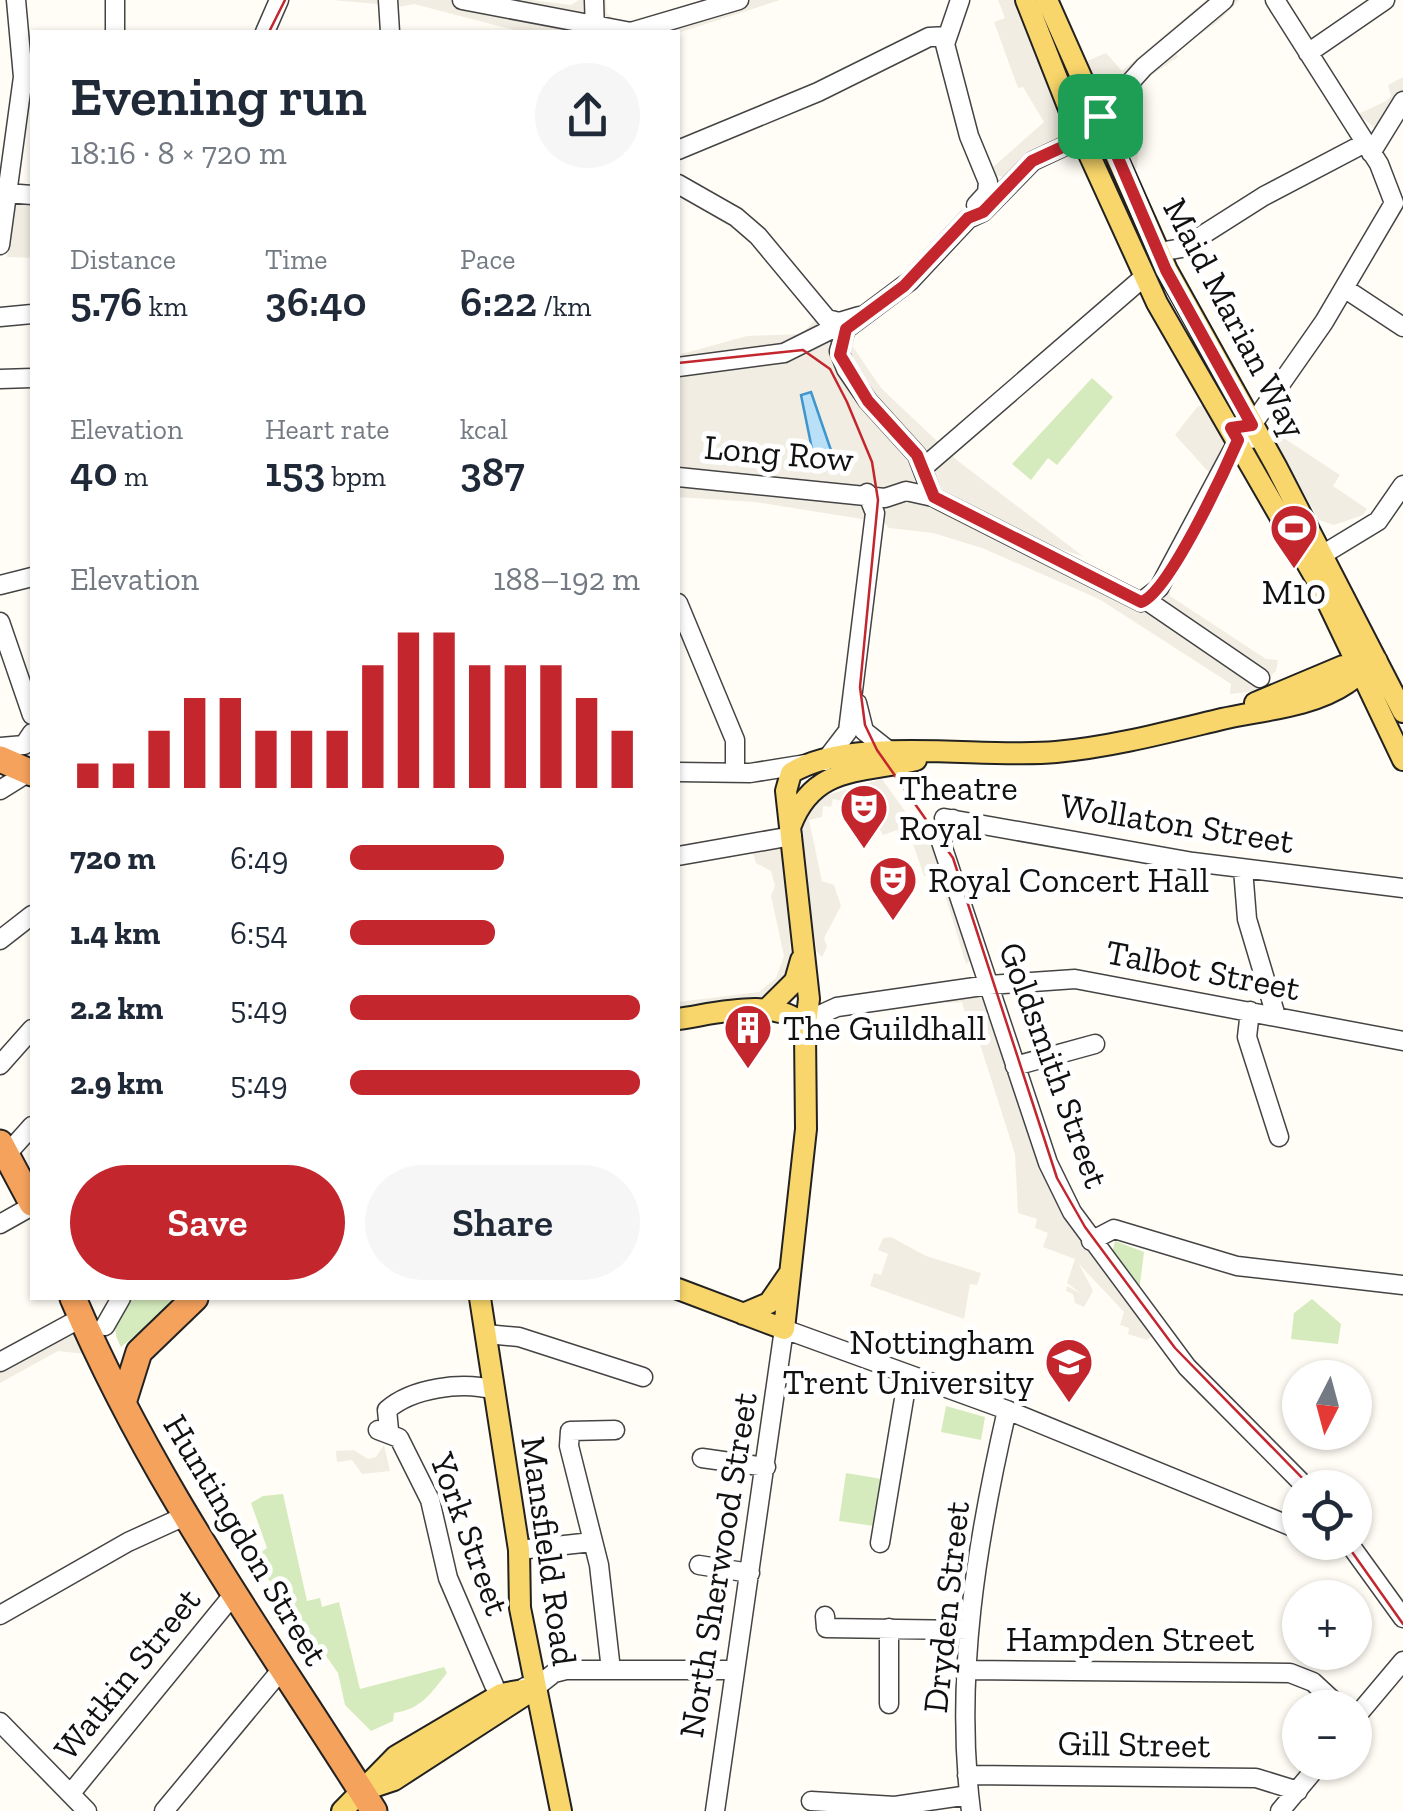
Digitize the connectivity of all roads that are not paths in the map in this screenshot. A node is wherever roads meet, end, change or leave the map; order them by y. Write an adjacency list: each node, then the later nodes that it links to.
1 (16, 0): 15 (street)
2 (115, 0): 16 (street)
3 (279, 0): 17 (street)
4 (388, 0): 18 (street)
5 (462, 0): 14 (street)
6 (594, 0): 14 (street)
7 (740, 0): 19 (street)
8 (960, 0): 20 (street)
9 (1026, 0): 25 (main road, Maid Marian Way)
10 (1046, 0): 24 (main road, Maid Marian Way)
11 (1224, 0): 24 (street)
12 (1275, 0): 21 (street)
13 (1382, 1): 21 (street)
14 (594, 29)
15 (10, 30): 22 (street)
16 (115, 30)
17 (266, 30)
18 (390, 30)
19 (637, 30)
20 (947, 36): 27 (street); 28 (street)
21 (1310, 57): 26 (street)
22 (27, 101): 31 (street)
23 (1403, 101): 26 (street)
24 (1100, 116): 25 (main road); 36 (main road, Maid Marian Way)
25 (1082, 138): 30 (street); 37 (main road, Maid Marian Way)
26 (1368, 148): 33 (street); 36 (street)
27 (680, 149)
28 (988, 182): 30 (street); 34 (street)
29 (680, 185): 42 (street)
30 (1007, 187): 34 (street)
31 (7, 193): 32 (street); 35 (street)
32 (30, 195)
33 (1398, 200): 38 (street)
34 (968, 218): 39 (street)
35 (0, 245)
36 (1159, 252): 47 (main road, Maid Marian Way)
37 (1146, 276): 47 (main road, Maid Marian Way); 48 (street)
38 (1344, 288): 43 (street); 47 (street)
39 (868, 312): 42 (street); 48 (street)
40 (30, 314): 41 (street)
41 (0, 317)
42 (849, 320): 44 (street)
43 (1403, 326)
44 (680, 367)
45 (30, 378): 46 (street)
46 (0, 379)
47 (1245, 433): 53 (main road, Maid Marian Way); 56 (street); 59 (main road, Maid Marian Way)
48 (924, 468): 51 (street)
49 (680, 477): 52 (street, Long Row)
50 (1401, 491): 53 (street)
51 (934, 497): 52 (street, Long Row); 56 (street)
52 (876, 501): 61 (street)
53 (1322, 550): 59 (main road, Maid Marian Way)
54 (30, 578): 55 (street)
55 (0, 585)
56 (1141, 601): 60 (street)
57 (680, 607): 74 (street)
58 (0, 622): 62 (street)
59 (1368, 665): 63 (main road); 67 (main road); 69 (main road)
60 (1260, 678)
61 (856, 692): 66 (street); 70 (street)
62 (30, 709)
63 (1403, 712)
64 (30, 736): 65 (street)
65 (0, 747)
66 (888, 750): 67 (main road); 70 (main road)
67 (966, 755): 78 (main road)
68 (0, 759): 71 (highway)
69 (1403, 760)
70 (819, 762): 74 (street); 75 (main road)
71 (30, 770)
72 (30, 772): 76 (street)
73 (680, 772): 74 (street)
74 (743, 773): 75 (street)
75 (786, 784): 78 (main road)
76 (0, 790)
77 (949, 821): 80 (street, Wollaton Street); 86 (street, Goldsmith Street)
78 (792, 831): 79 (street); 84 (main road)
79 (680, 856)
80 (1242, 869): 81 (street, Wollaton Street); 89 (street)
81 (1403, 888)
82 (30, 916): 83 (street)
83 (0, 940)
84 (804, 948): 85 (main road); 91 (main road)
85 (793, 982): 87 (main road); 91 (street)
86 (988, 985): 88 (street, Talbot Street); 91 (street, Talbot Street); 96 (street, Goldsmith Street)
87 (766, 1010): 90 (main road); 91 (main road)
88 (1250, 1011): 89 (street, Talbot Street); 98 (street)
89 (1276, 1016): 93 (street, Talbot Street)
90 (680, 1019)
91 (803, 1026): 104 (main road)
92 (30, 1031): 95 (street)
93 (1403, 1042)
94 (1095, 1044): 96 (street)
95 (0, 1065)
96 (1016, 1066): 103 (street, Goldsmith Street)
97 (30, 1128): 99 (street)
98 (1279, 1137)
99 (4, 1149): 100 (highway)
100 (30, 1201)
101 (30, 1206): 102 (street)
102 (0, 1224)
103 (1092, 1242): 105 (street); 125 (street, Goldsmith Street)
104 (791, 1270): 111 (main road); 112 (main road)
105 (1403, 1286)
106 (680, 1290): 111 (main road)
107 (117, 1300): 110 (street)
108 (193, 1300): 120 (highway)
109 (480, 1300): 113 (main road, Mansfield Road)
110 (86, 1314): 115 (street); 120 (highway, Huntingdon Street)
111 (743, 1314): 112 (main road)
112 (784, 1329): 116 (street); 124 (street, North Sherwood Street)
113 (486, 1334): 114 (main road, Mansfield Road); 117 (street)
114 (490, 1359): 118 (street); 119 (main road, Mansfield Road)
115 (0, 1362)
116 (908, 1375): 121 (street); 129 (street)
117 (643, 1377)
118 (460, 1384): 119 (street); 145 (street, York Street)
119 (494, 1390): 130 (main road, Mansfield Road)
120 (123, 1403): 126 (highway, Huntingdon Street)
121 (1007, 1410): 127 (street); 138 (street, Dryden Street)
122 (615, 1430): 128 (street)
123 (702, 1458): 124 (street)
124 (766, 1468): 133 (street, North Sherwood Street)
125 (1289, 1470)
126 (184, 1516): 134 (highway, Huntingdon Street); 135 (street)
127 (1282, 1523)
128 (592, 1542): 130 (street); 142 (street)
129 (880, 1542)
130 (520, 1550): 146 (main road, Mansfield Road)
131 (1361, 1560): 137 (street)
132 (699, 1565): 133 (street)
133 (750, 1573): 143 (street, North Sherwood Street)
134 (233, 1595): 141 (highway, Huntingdon Street); 155 (street, Watkin Street)
135 (0, 1615)
136 (825, 1616): 139 (street)
137 (1403, 1618)
138 (970, 1622): 139 (street); 144 (street, Dryden Street)
139 (888, 1628): 148 (street)
140 (1403, 1661): 149 (street)
141 (282, 1668): 156 (highway, Huntingdon Street); 161 (street)
142 (610, 1670): 143 (street); 146 (street)
143 (734, 1670): 164 (street, North Sherwood Street)
144 (967, 1670): 147 (street, Hampden Street); 152 (street, Dryden Street)
145 (494, 1685): 146 (street); 150 (street)
146 (535, 1688): 150 (main road); 156 (main road); 163 (main road, Mansfield Road)
147 (1322, 1690)
148 (894, 1695)
149 (1372, 1698)
150 (482, 1706): 156 (main road)
151 (4, 1734): 155 (street)
152 (968, 1775): 154 (street, Gill Street); 158 (street, Dryden Street)
153 (1307, 1780): 154 (street)
154 (1298, 1791): 165 (street)
155 (71, 1793): 160 (street)
156 (368, 1801): 162 (main road)
157 (811, 1801): 159 (street)
158 (970, 1803): 159 (street)
159 (896, 1808)
160 (87, 1811)
161 (164, 1811)
162 (342, 1811)
163 (562, 1811)
164 (714, 1811)
165 (1280, 1811)

